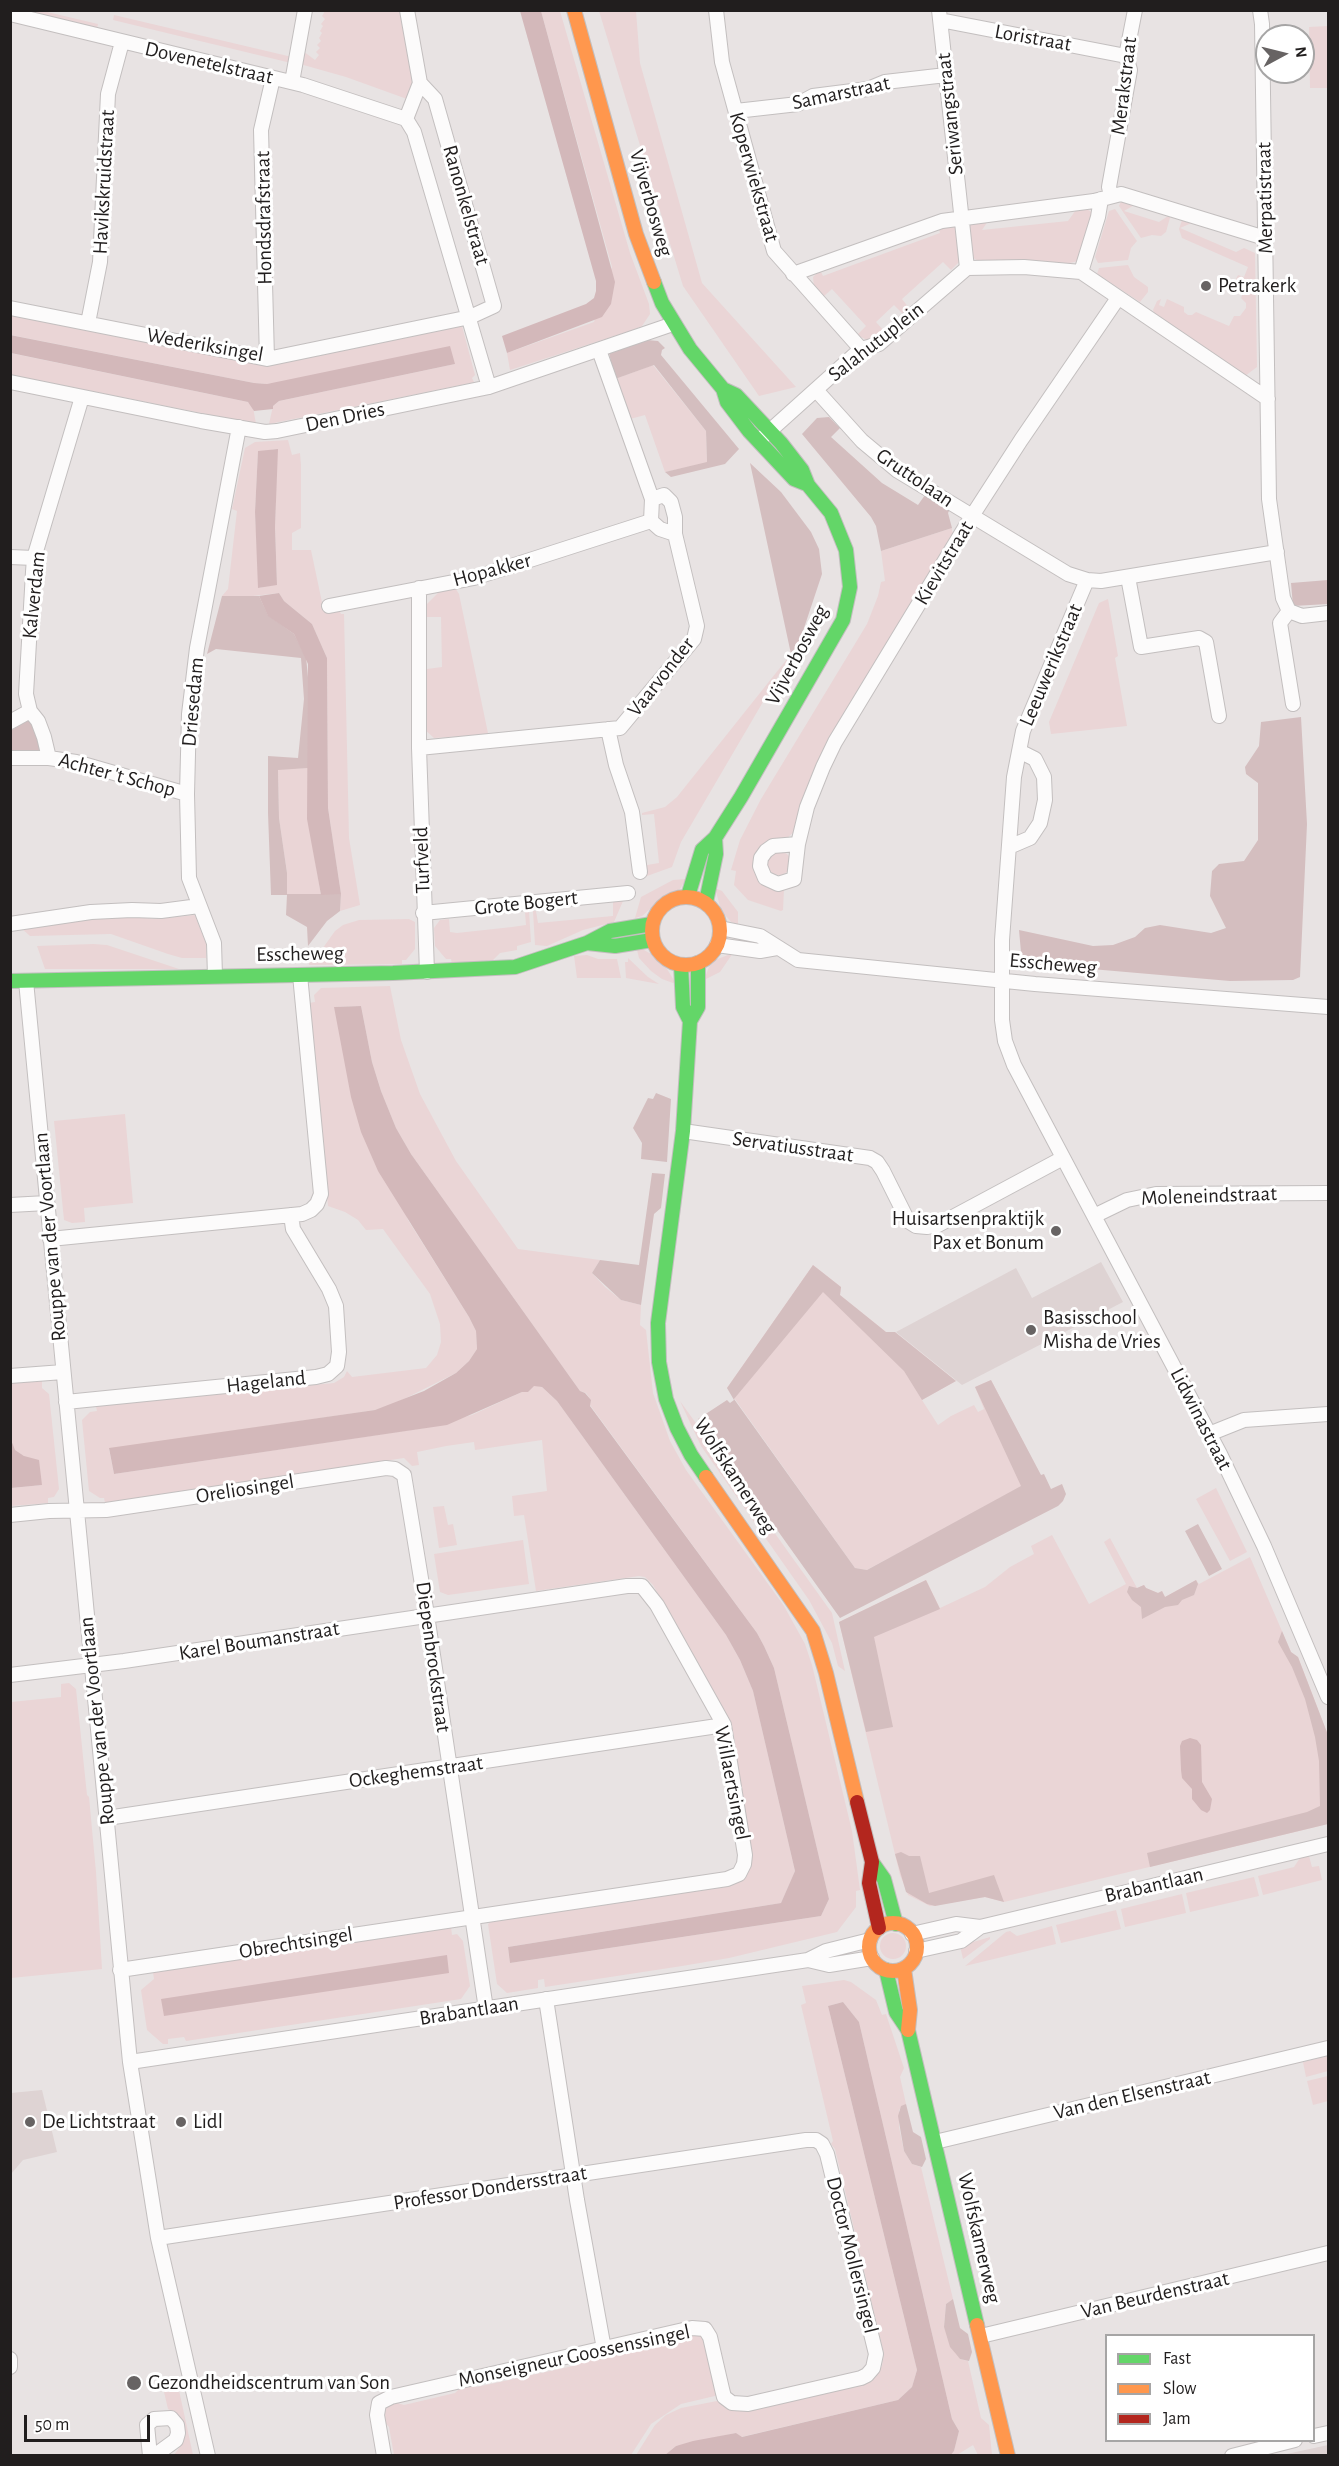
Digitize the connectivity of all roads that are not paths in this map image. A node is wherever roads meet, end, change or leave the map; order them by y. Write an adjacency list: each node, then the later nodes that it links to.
1 (305, 10): 13 (street)
2 (407, 10): 14 (street, Ranonkelstraat)
3 (574, 10): 27 (main road, Vijverbosweg)
4 (716, 10): 15 (street, Koperwiekstraat)
5 (1135, 10): 10 (street, Merakstraat)
6 (10, 14): 9 (street, Dovenetelstraat)
7 (939, 15): 10 (street, Loristraat); 11 (street, Seriwangstraat)
8 (1261, 17): 19 (street, Merpatistraat)
9 (122, 42): 12 (street, Dovenetelstraat); 26 (street, Havikskruidstraat)
10 (1126, 56): 17 (street, Merakstraat)
11 (946, 75): 15 (street, Samarstraat); 18 (street, Seriwangstraat)
12 (273, 78): 13 (street, Dovenetelstraat); 30 (street, Hondsdrafstraat)
13 (292, 82): 16 (street, Dovenetelstraat)
14 (420, 83): 16 (street); 25 (street, Ranonkelstraat)
15 (736, 111): 22 (street, Koperwiekstraat)
16 (406, 119): 25 (street, Ranonkelstraat)
17 (1106, 198): 18 (street); 19 (street); 21 (street)
18 (962, 217): 20 (street); 22 (street)
19 (1265, 238): 36 (street, Merpatistraat)
20 (968, 268): 21 (street); 28 (street, Salahutuplein)
21 (1081, 272): 23 (street)
22 (793, 274): 28 (street, Koperwiekstraat)
23 (1118, 298): 36 (street); 42 (street, Kievitstraat)
24 (10, 308): 26 (street, Wederiksingel)
25 (470, 317): 30 (street, Wederiksingel); 32 (street, Ranonkelstraat)
26 (88, 324): 30 (street, Wederiksingel)
27 (673, 324): 29 (street, Den Dries); 33 (main road, Vijverbosweg)
28 (861, 349): 34 (street, Salahutuplein)
29 (599, 350): 32 (street, Den Dries); 41 (street)
30 (267, 359)
31 (10, 382): 35 (street, Den Dries)
32 (489, 387): 37 (street, Den Dries)
33 (723, 389): 38 (main road, Vijverbosweg); 39 (main road, Vijverbosweg)
34 (816, 390): 38 (street, Salahutuplein); 42 (street, Gruttolaan)
35 (82, 397): 37 (street, Den Dries); 47 (street, Kalverdam)
36 (1268, 399): 45 (street, Merpatistraat)
37 (239, 427): 63 (street, Driesedam)
38 (770, 431): 39 (street, Salahutuplein); 40 (main road, Vijverbosweg)
39 (759, 441): 40 (main road, Vijverbosweg)
40 (808, 485): 64 (main road, Vijverbosweg)
41 (652, 499): 43 (street); 44 (street, Vaarvonder)
42 (972, 516): 49 (street, Gruttolaan); 65 (street, Kievitstraat)
43 (651, 521): 44 (street); 50 (street, Hopakker)
44 (675, 534): 58 (street, Vaarvonder)
45 (1277, 552): 48 (street, Gruttolaan); 52 (street, Merpatistraat)
46 (10, 557): 47 (street)
47 (34, 558): 55 (street, Kalverdam)
48 (1128, 577): 49 (street, Gruttolaan); 56 (street)
49 (1086, 580): 60 (street, Leeuwerikstraat)
50 (419, 588): 51 (street, Hopakker); 59 (street, Turfveld)
51 (329, 606)
52 (1289, 611): 53 (street); 54 (street)
53 (1329, 613)
54 (1293, 704)
55 (30, 711): 57 (street); 62 (street, Kalverdam)
56 (1220, 716)
57 (10, 722)
58 (608, 729): 59 (street, Vaarvonder); 67 (street)
59 (419, 748): 72 (street, Turfveld)
60 (1019, 751): 66 (street, Leeuwerikstraat); 66 (street, Leeuwerikstraat)
61 (10, 758): 62 (street, Achter 't Schop)
62 (49, 758): 63 (street, Achter 't Schop)
63 (187, 794): 71 (street, Driesedam)
64 (715, 838): 69 (main road, Vijverbosweg); 70 (main road, Vijverbosweg)
65 (798, 844)
66 (1009, 847): 85 (street, Leeuwerikstraat)
67 (639, 872)
68 (628, 893): 72 (street, Grote Bogert)
69 (688, 896): 70 (main road); 74 (main road)
70 (706, 902): 75 (main road)
71 (199, 906): 73 (street); 84 (street, Driesedam)
72 (423, 913): 82 (street, Turfveld)
73 (10, 924)
74 (652, 924): 76 (main road); 77 (main road, Esscheweg)
75 (720, 928): 78 (main road); 79 (street, Esscheweg)
76 (652, 940): 77 (main road, Esscheweg); 81 (main road)
77 (587, 943): 82 (main road, Esscheweg)
78 (717, 945): 79 (street, Esscheweg); 80 (main road)
79 (777, 948): 85 (street, Esscheweg)
80 (698, 963): 81 (main road); 89 (main road, Wolfskamerweg)
81 (681, 965): 89 (main road, Wolfskamerweg)
82 (426, 972): 83 (main road, Esscheweg)
83 (300, 975): 84 (main road, Esscheweg); 95 (street)
84 (215, 976): 87 (main road, Esscheweg)
85 (1002, 980): 88 (street, Esscheweg); 91 (street, Lidwinastraat)
86 (10, 981): 87 (main road, Esscheweg)
87 (26, 981): 93 (street, Rouppe van der Voortlaan)
88 (1329, 1007)
89 (690, 1021): 90 (main road, Wolfskamerweg)
90 (683, 1131): 91 (street, Servatiusstraat); 115 (main road, Wolfskamerweg)
91 (1064, 1158): 96 (street, Lidwinastraat)
92 (1329, 1193): 96 (street, Moleneindstraat)
93 (47, 1203): 94 (street); 97 (street, Rouppe van der Voortlaan)
94 (10, 1205)
95 (291, 1215): 97 (street); 100 (street, Hageland)
96 (1094, 1216): 102 (street, Lidwinastraat)
97 (50, 1239): 98 (street, Rouppe van der Voortlaan)
98 (63, 1372): 99 (street); 100 (street, Rouppe van der Voortlaan)
99 (10, 1376)
100 (66, 1402): 104 (street, Rouppe van der Voortlaan)
101 (1329, 1414): 102 (street)
102 (1209, 1434): 108 (street, Lidwinastraat)
103 (406, 1483): 104 (street, Oreliosingel); 106 (street, Diepenbrockstraat)
104 (76, 1511): 105 (street); 107 (street, Rouppe van der Voortlaan)
105 (10, 1515)
106 (427, 1616): 107 (street, Karel Boumanstraat); 111 (street, Willaertsingel); 112 (street, Diepenbrockstraat)
107 (91, 1665): 109 (street, Karel Boumanstraat); 113 (street, Rouppe van der Voortlaan)
108 (1324, 1669): 110 (street, Lidwinastraat)
109 (10, 1675)
110 (1329, 1697)
111 (724, 1725): 112 (street, Ockeghemstraat); 116 (street, Willaertsingel)
112 (449, 1767): 113 (street, Ockeghemstraat); 116 (street, Diepenbrockstraat)
113 (107, 1818): 126 (street, Rouppe van der Voortlaan)
114 (1329, 1844): 118 (street, Brabantlaan)
115 (872, 1862): 117 (main road, Wolfskamerweg); 119 (main road, Wolfskamerweg)
116 (472, 1917): 126 (street, Obrechtsingel); 129 (street, Diepenbrockstraat)
117 (896, 1924): 119 (main road); 120 (main road)
118 (980, 1927): 120 (street, Brabantlaan); 122 (street, Brabantlaan)
119 (879, 1928): 121 (main road)
120 (912, 1934): 122 (main road)
121 (870, 1941): 123 (main road); 124 (street, Brabantlaan)
122 (916, 1952): 125 (main road)
123 (872, 1958): 124 (street, Brabantlaan); 127 (main road)
124 (807, 1960): 128 (street, Brabantlaan)
125 (904, 1969): 127 (main road); 130 (main road, Wolfskamerweg)
126 (120, 1970): 132 (street, Rouppe van der Voortlaan)
127 (886, 1970): 130 (main road, Wolfskamerweg)
128 (546, 1999): 129 (street, Brabantlaan); 135 (street)
129 (486, 2008): 132 (street, Brabantlaan)
130 (908, 2030): 133 (main road, Wolfskamerweg)
131 (1329, 2048): 133 (street, Van den Elsenstraat)
132 (130, 2062): 136 (street, Rouppe van der Voortlaan)
133 (935, 2142): 138 (main road, Wolfskamerweg)
134 (822, 2144): 135 (street, Professor Dondersstraat); 142 (street, Doctor Mollersingel)
135 (573, 2175): 136 (street, Professor Dondersstraat); 139 (street)
136 (158, 2238): 144 (street, Rouppe van der Voortlaan)
137 (1329, 2253): 138 (street, Van Beurdenstraat)
138 (981, 2336): 146 (main road, Wolfskamerweg)
139 (604, 2349): 142 (street, Monseigneur Goossenssingel); 145 (street, Monseigneur Goossenssingel)
140 (10, 2359): 141 (street)
141 (10, 2367)
142 (873, 2368)
143 (1287, 2442): 147 (street)
144 (207, 2456)
145 (384, 2456)
146 (1008, 2456)
147 (1232, 2456)

